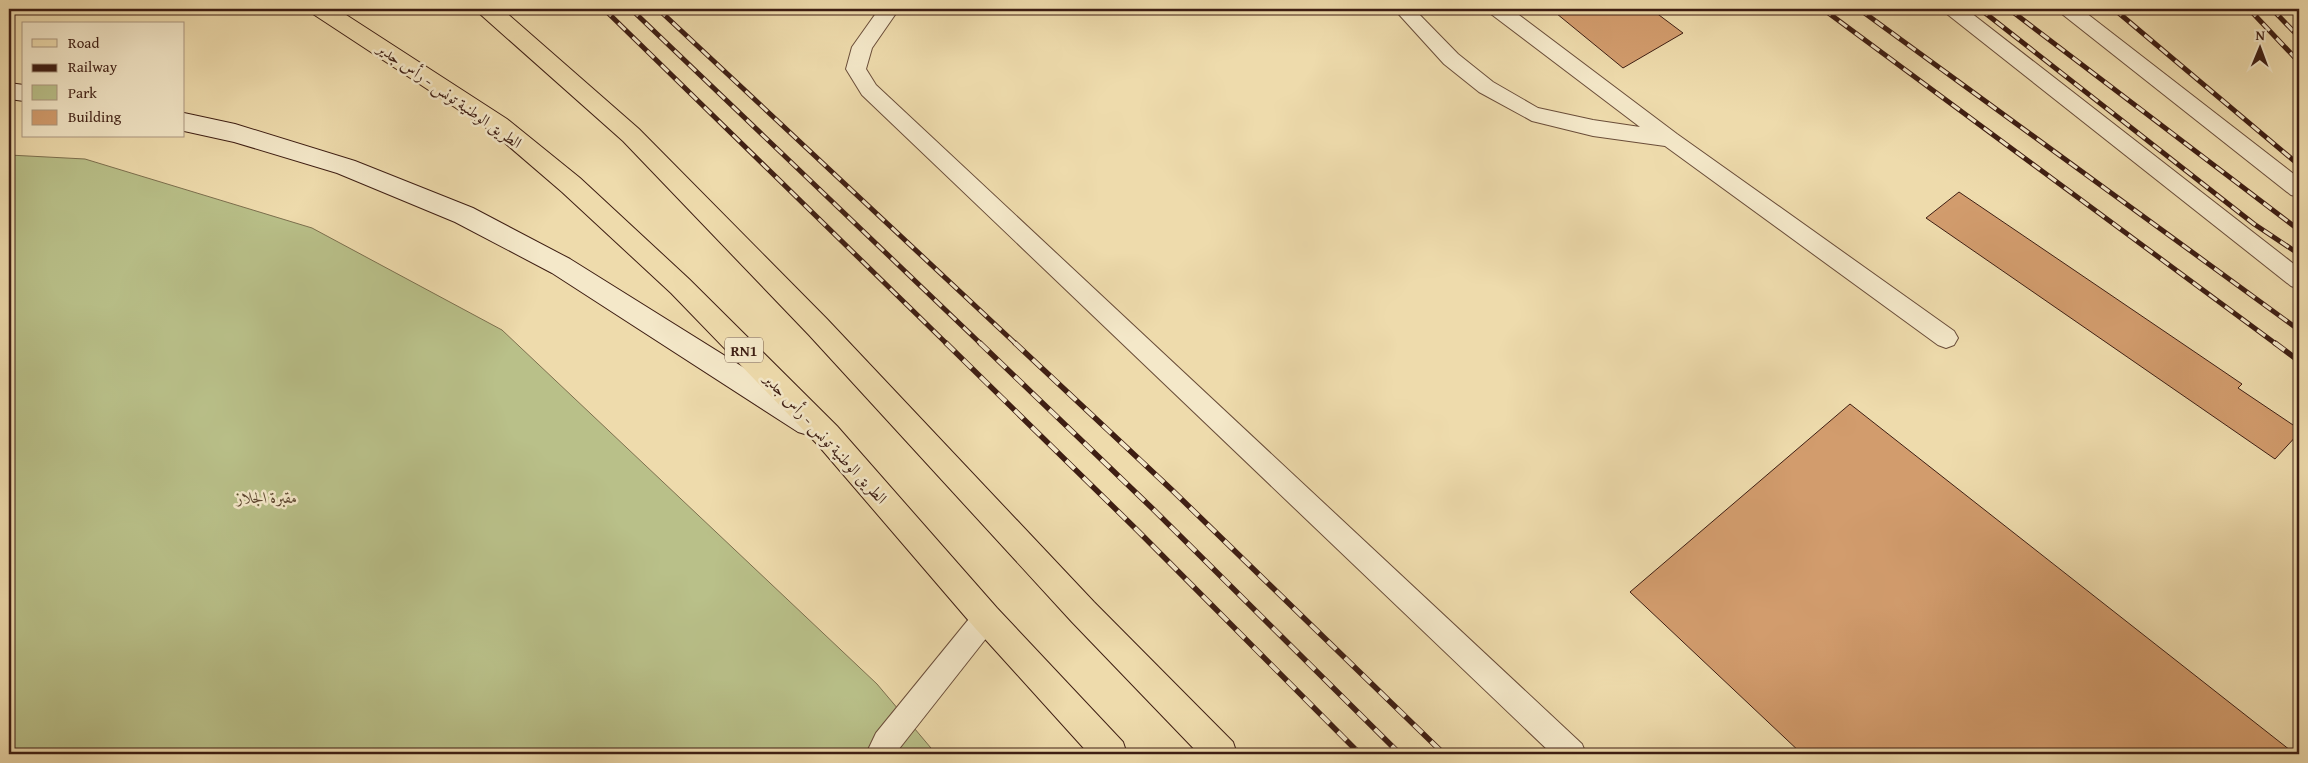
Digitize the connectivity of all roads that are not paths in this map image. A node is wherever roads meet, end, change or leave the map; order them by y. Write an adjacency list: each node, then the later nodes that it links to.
1 (321, 9): 15 (main road, الطريق الوطنية تونس - رأس جدير / RN1)
2 (488, 9): 19 (main road)
3 (889, 9): 20 (lane)
4 (1403, 9): 11 (lane)
5 (1498, 9): 11 (lane)
6 (1954, 9): 13 (lane)
7 (2068, 9): 12 (lane)
8 (9, 91): 9 (main road)
9 (22, 94)
10 (185, 122): 15 (main road)
11 (1670, 139): 14 (lane)
12 (2299, 189)
13 (2299, 280)
14 (1946, 338)
15 (827, 434): 16 (main road, الطريق الوطنية تونس - رأس جدير / RN1)
16 (986, 618): 17 (lane); 18 (main road, الطريق الوطنية تونس - رأس جدير / RN1)
17 (880, 754)
18 (1111, 754)
19 (1221, 754)
20 (1572, 754)

